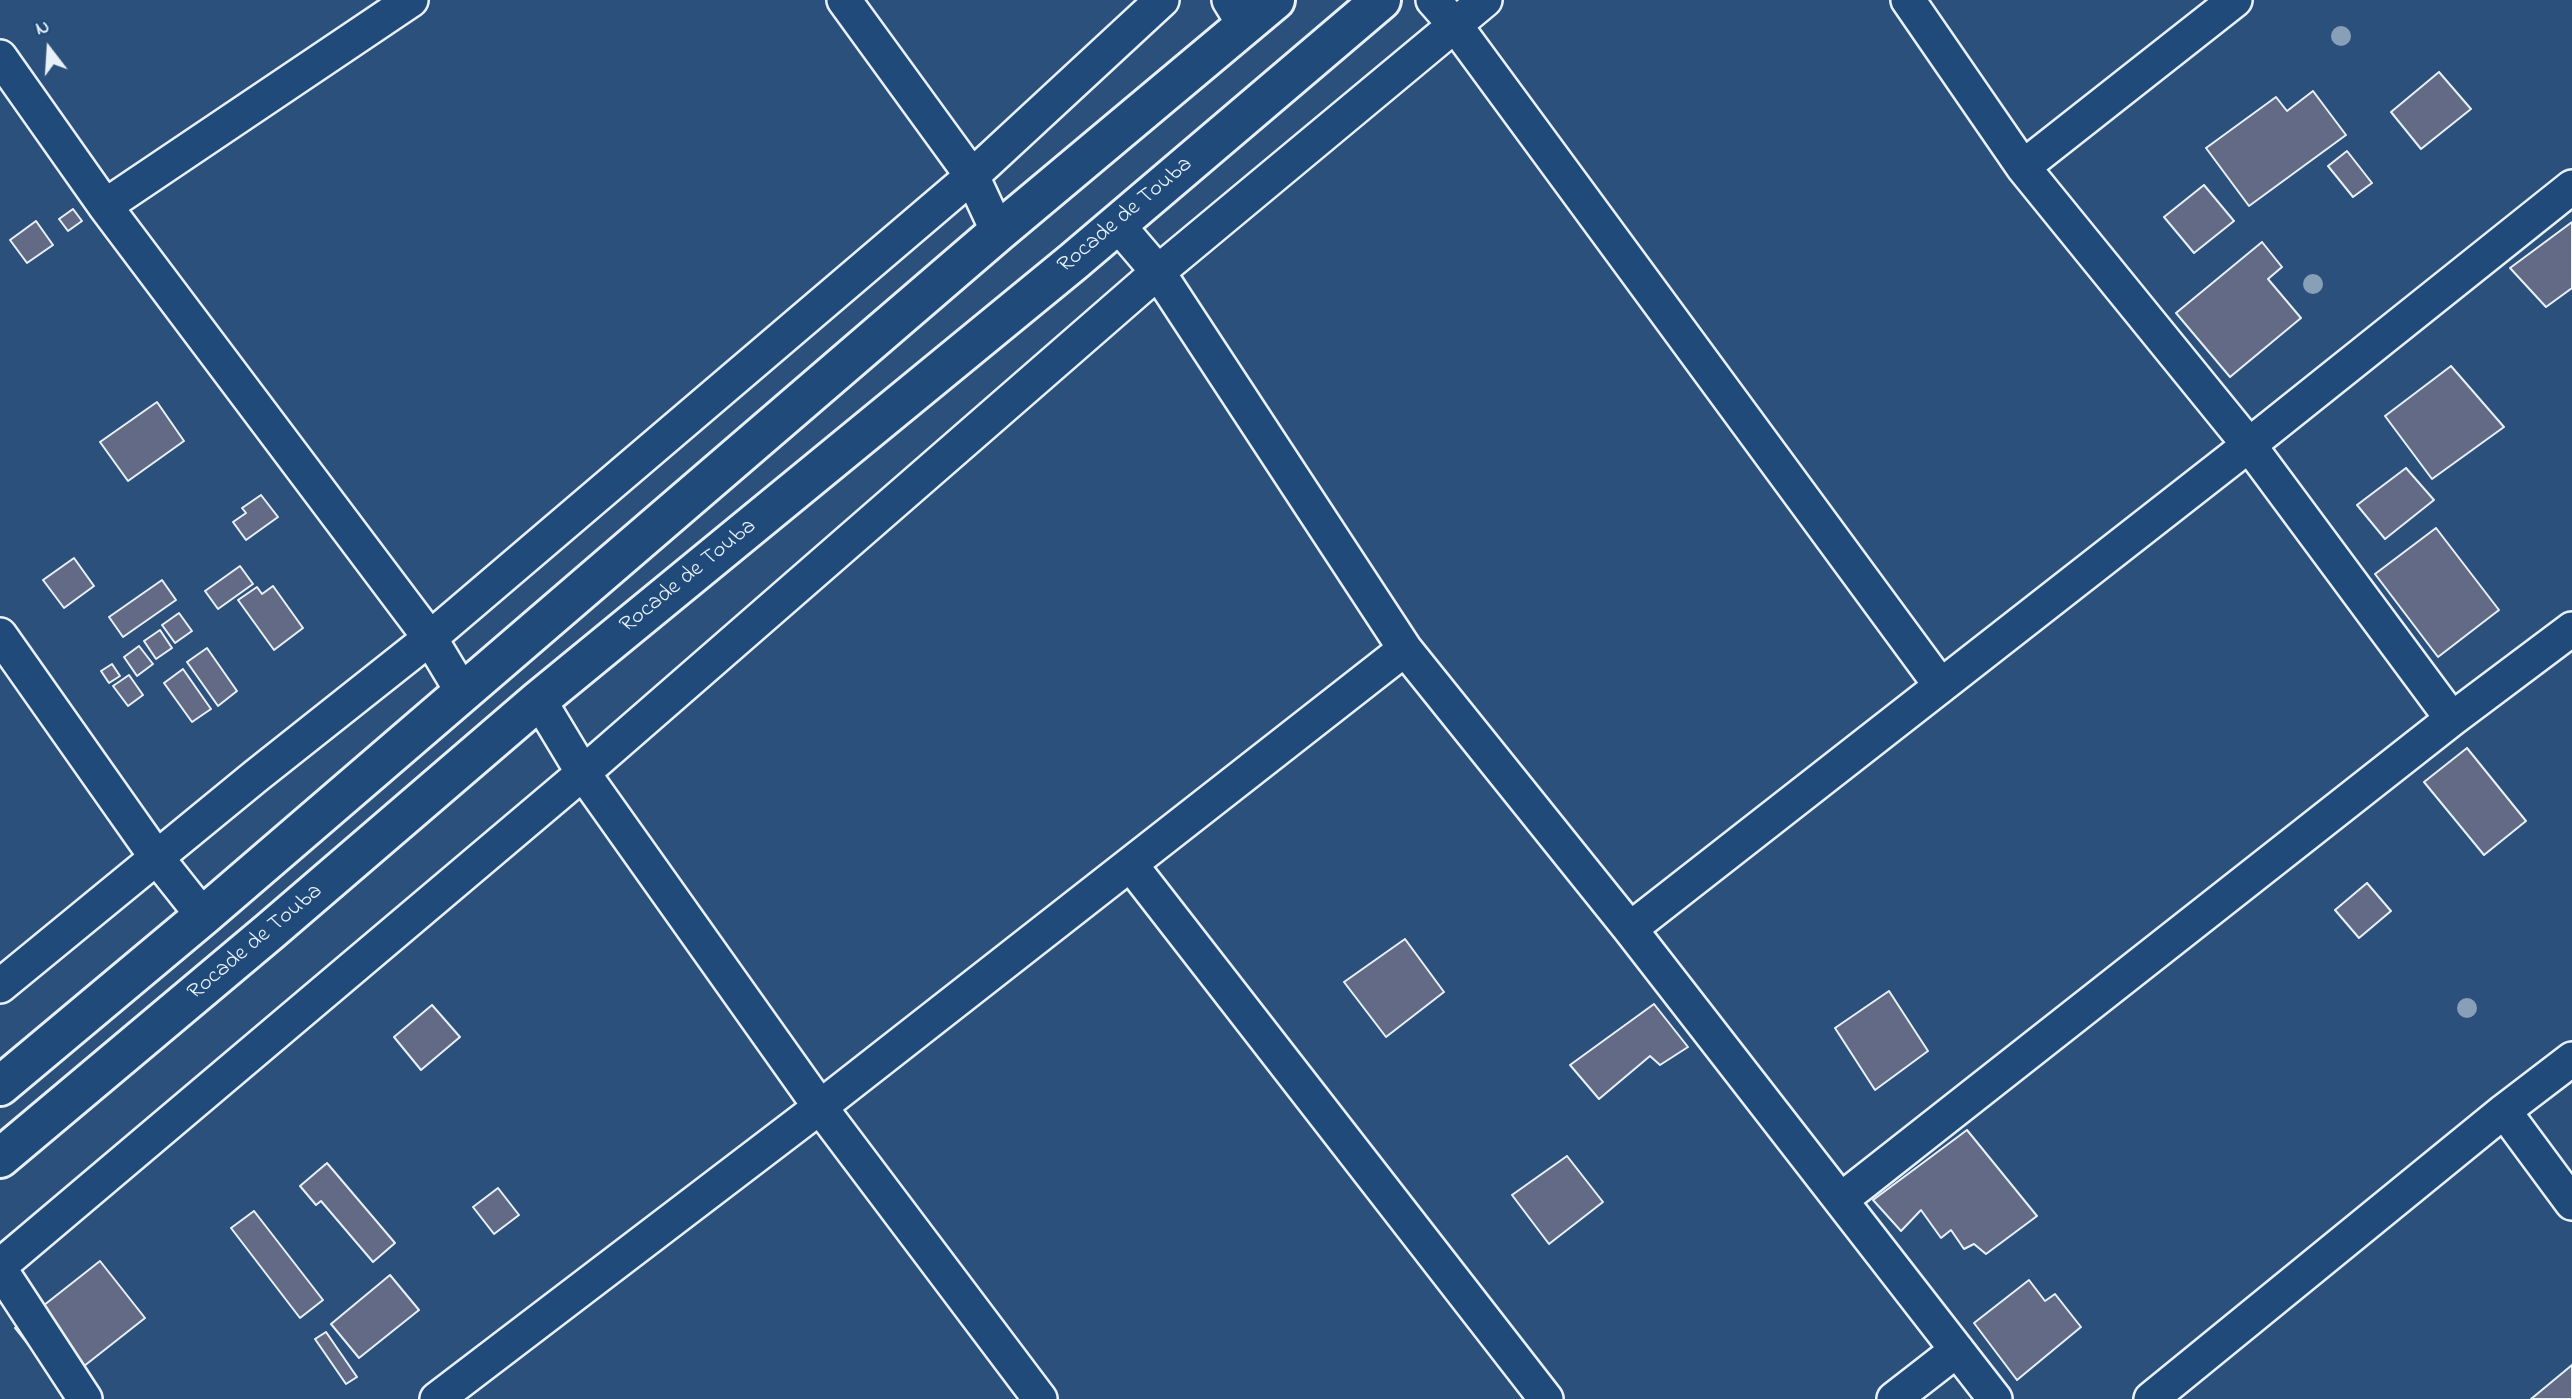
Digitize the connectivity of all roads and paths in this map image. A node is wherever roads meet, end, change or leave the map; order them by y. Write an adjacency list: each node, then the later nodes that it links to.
1 (411, 0): 16 (street)
2 (844, 0): 14 (street)
3 (1162, 0): 14 (street)
4 (1275, 0): 10 (main road)
5 (1381, 0): 17 (main road, Rocade de Touba)
6 (1433, 0): 11 (street)
7 (1485, 0): 11 (street)
8 (1908, 0): 13 (street)
9 (2235, 0): 13 (street)
10 (1237, 13): 18 (main road)
11 (1455, 25): 19 (street); 25 (street)
12 (0, 57): 16 (street)
13 (2023, 167): 20 (street)
14 (972, 176): 18 (street); 23 (street)
15 (2572, 187): 20 (street)
16 (105, 206): 23 (street)
17 (1117, 224): 19 (street); 27 (main road, Rocade de Touba)
18 (998, 232): 26 (main road)
19 (1158, 272): 24 (street); 29 (street)
20 (2249, 445): 25 (street); 28 (street)
21 (2572, 629): 28 (street)
22 (0, 635): 30 (street)
23 (430, 638): 26 (street); 30 (street)
24 (1405, 649): 31 (street); 33 (street)
25 (1941, 686): 33 (street)
26 (463, 693): 32 (main road)
27 (539, 700): 29 (street); 39 (main road, Rocade de Touba)
28 (2452, 719): 40 (street)
29 (583, 773): 37 (street); 42 (street)
30 (157, 858): 32 (street); 34 (street)
31 (1131, 865): 37 (street); 47 (street)
32 (203, 916): 36 (main road)
33 (1630, 929): 40 (street)
34 (0, 986)
35 (2572, 1059): 38 (street)
36 (0, 1086)
37 (820, 1107): 44 (street); 46 (street)
38 (2504, 1111): 41 (street); 50 (street)
39 (0, 1158)
40 (1842, 1199): 43 (street)
41 (2572, 1203)
42 (0, 1267): 45 (street)
43 (1957, 1350): 48 (street); 49 (street)
44 (1029, 1395)
45 (85, 1399)
46 (437, 1399)
47 (1546, 1399)
48 (1894, 1399)
49 (1996, 1399)
50 (2151, 1399)

